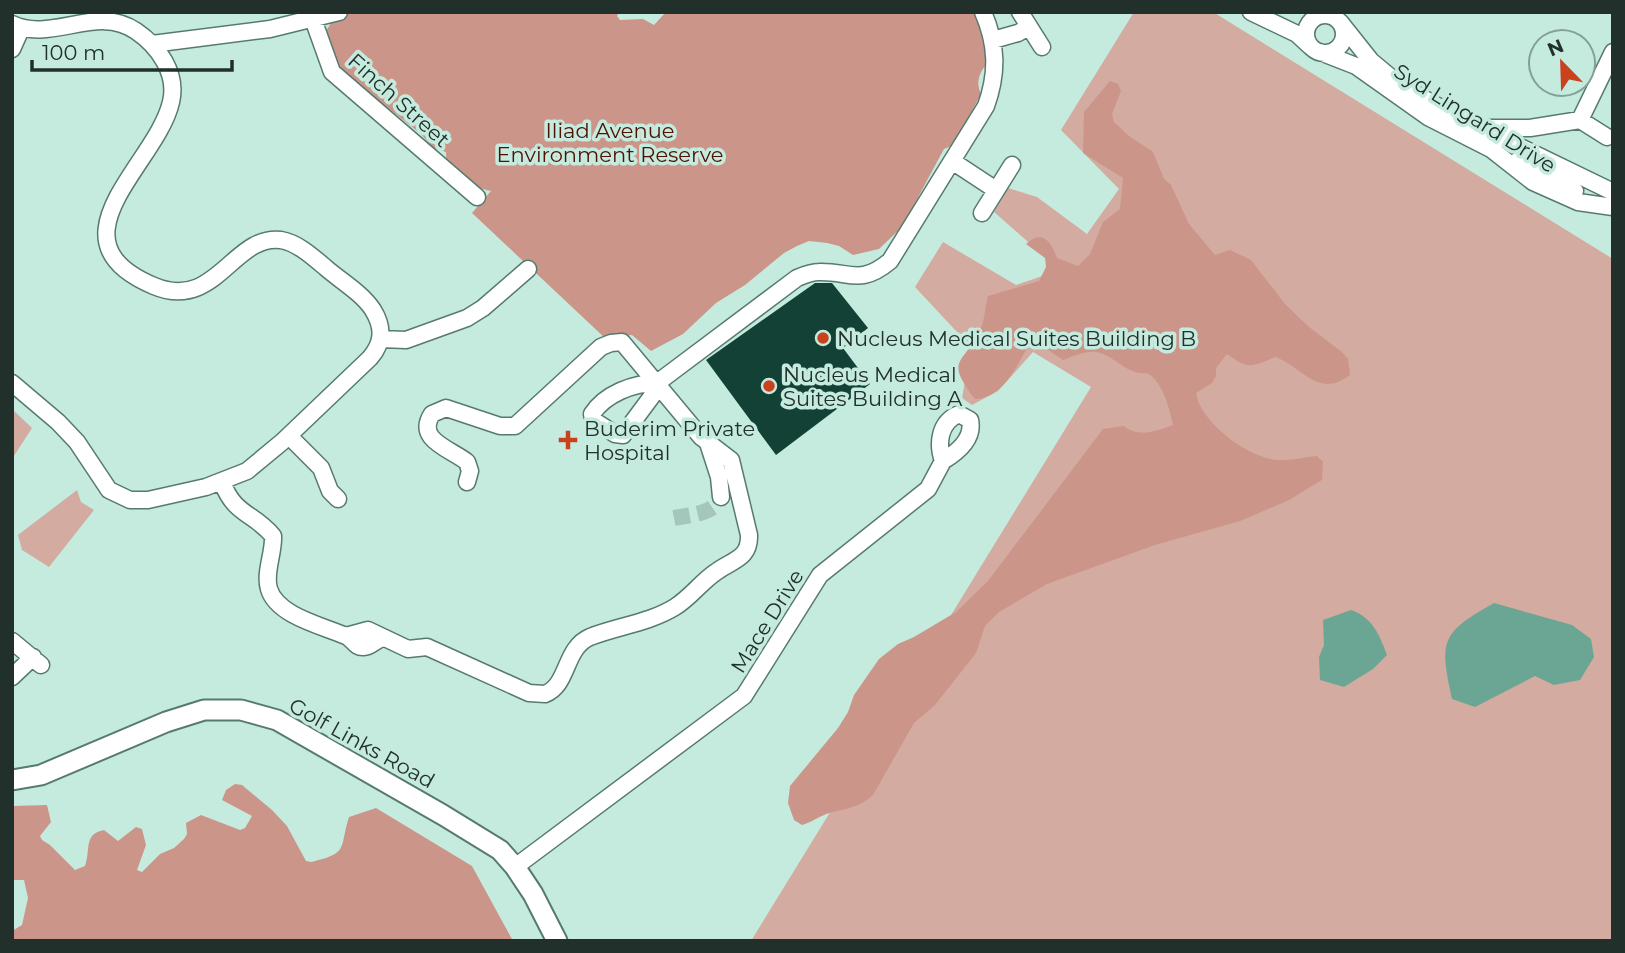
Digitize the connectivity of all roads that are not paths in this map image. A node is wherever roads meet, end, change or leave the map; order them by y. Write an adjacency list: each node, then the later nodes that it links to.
1 (339, 12): 7 (street)
2 (983, 12): 10 (street)
3 (1020, 12): 9 (street)
4 (1251, 12): 14 (street, Syd Lingard Drive)
5 (1301, 12): 6 (street)
6 (1328, 16): 14 (street); 14 (street); 17 (street, Syd Lingard Drive)
7 (313, 19): 11 (street); 23 (street, Finch Street)
8 (17, 27): 11 (street); 13 (street)
9 (1029, 27): 10 (street); 12 (street)
10 (993, 40): 19 (street)
11 (152, 44): 27 (street)
12 (1042, 47)
13 (12, 49)
14 (1315, 49): 24 (street, Syd Lingard Drive)
15 (1613, 52): 16 (street)
16 (1580, 120): 17 (street); 18 (street)
17 (1476, 126): 22 (street, Syd Lingard Drive)
18 (1607, 137)
19 (952, 161): 21 (street); 29 (street)
20 (1012, 165): 21 (street)
21 (996, 190): 25 (street)
22 (1613, 192)
23 (477, 197)
24 (1613, 207)
25 (982, 213)
26 (527, 269): 27 (street)
27 (381, 339): 30 (street)
28 (12, 383): 33 (street)
29 (657, 383): 31 (street); 34 (street)
30 (289, 436): 33 (street); 36 (street)
31 (708, 443): 33 (street); 35 (street)
32 (943, 461): 40 (street, Mace Drive)
33 (222, 482)
34 (467, 482)
35 (721, 497)
36 (338, 499)
37 (12, 641): 38 (street)
38 (12, 677)
39 (12, 780): 40 (main road, Golf Links Road)
40 (515, 867): 41 (main road, Golf Links Road)
41 (557, 941)

